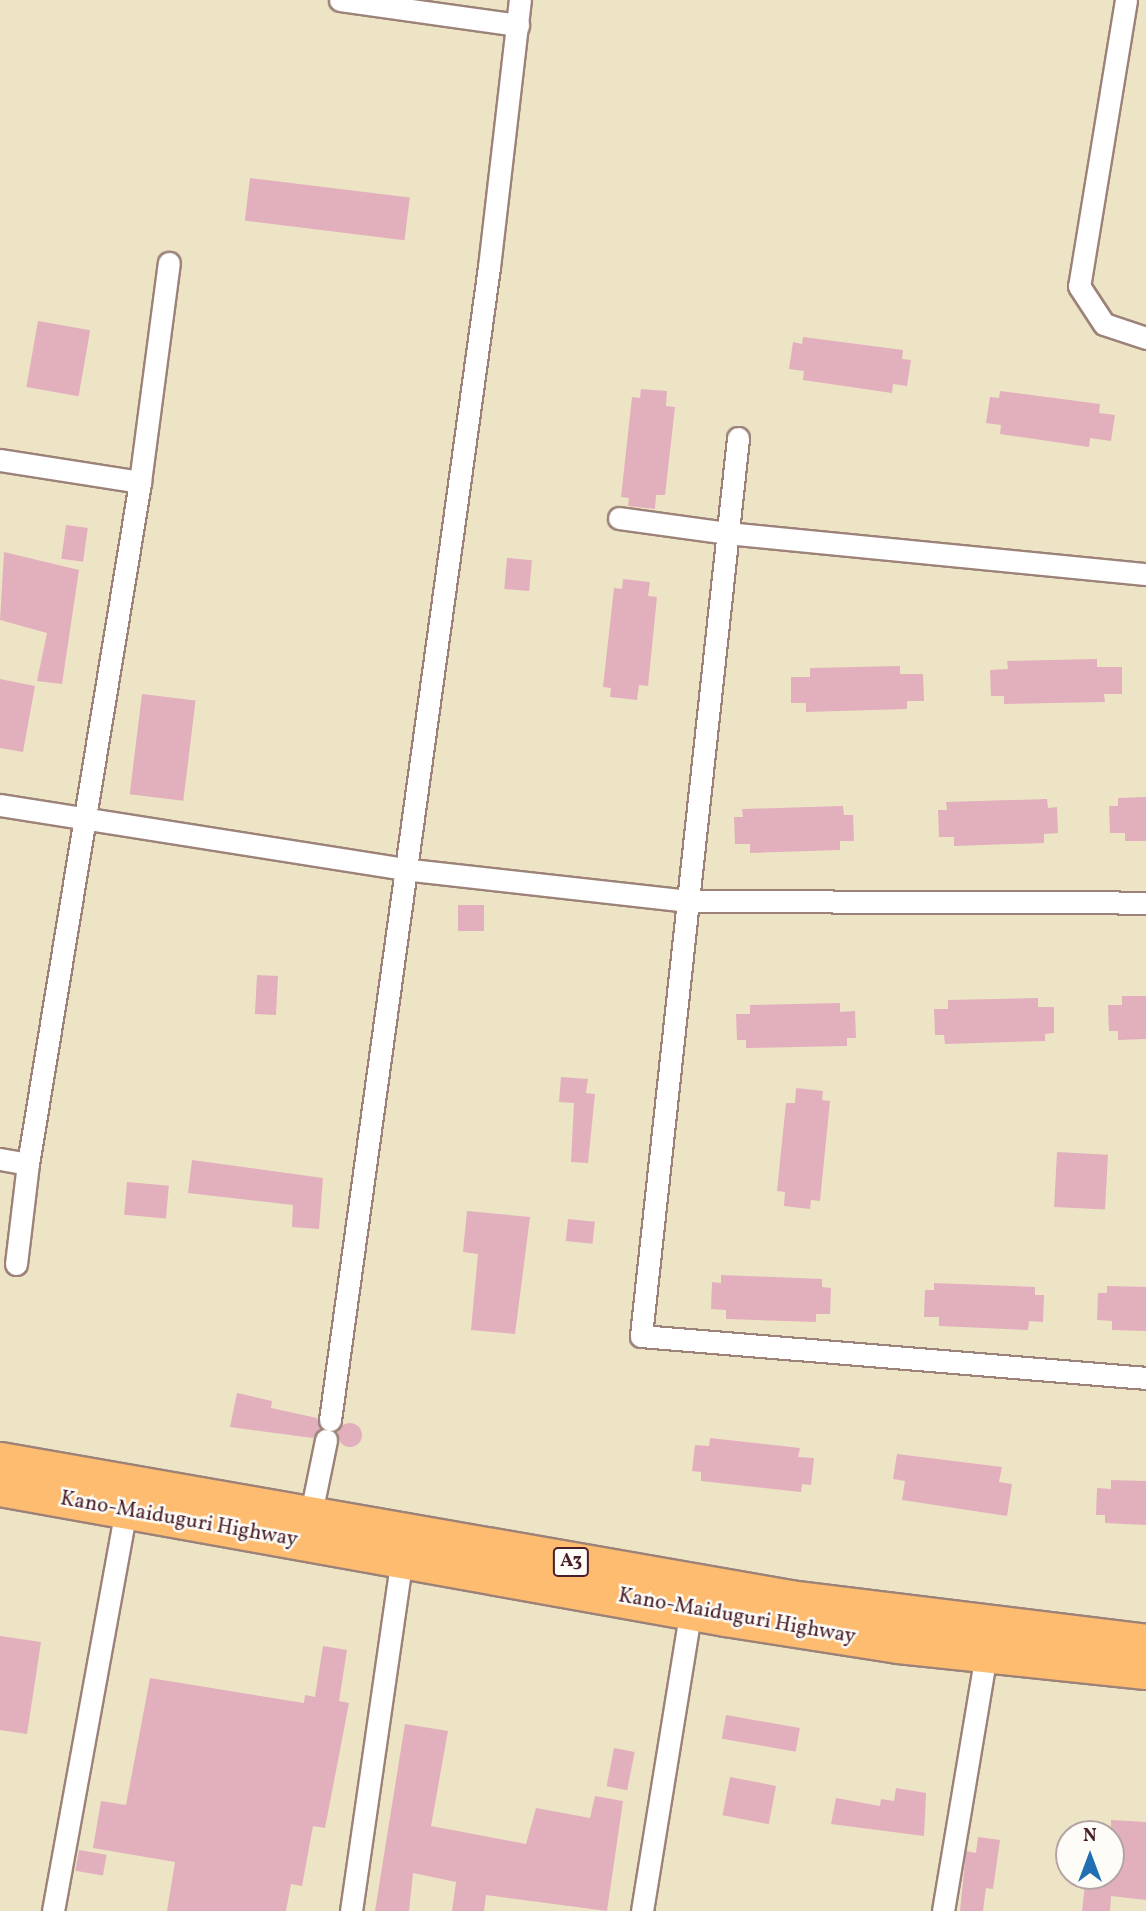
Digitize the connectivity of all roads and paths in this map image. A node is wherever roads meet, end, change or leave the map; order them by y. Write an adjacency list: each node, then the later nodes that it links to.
1 (340, 0): 4 (street)
2 (520, 0): 4 (street)
3 (1126, 0): 6 (street)
4 (518, 25): 15 (street)
5 (169, 263): 9 (street)
6 (1146, 338)
7 (738, 438): 11 (street)
8 (0, 460): 9 (street)
9 (140, 482): 14 (street)
10 (619, 518): 11 (street)
11 (727, 533): 12 (street); 16 (street)
12 (1146, 574)
13 (0, 805): 14 (street)
14 (83, 816): 15 (street); 19 (street)
15 (403, 869): 16 (street); 25 (street)
16 (687, 901): 17 (street); 21 (street)
17 (1146, 903)
18 (0, 1160): 19 (street)
19 (28, 1164): 20 (street)
20 (16, 1264)
21 (1146, 1378)
22 (0, 1461): 25 (highway, Kano-Maiduguri Highway / A3)
23 (0, 1487): 24 (highway, Kano-Maiduguri Highway / A3)
24 (125, 1513): 25 (highway, Kano-Maiduguri Highway / A3); 31 (street)
25 (308, 1530): 26 (highway, Kano-Maiduguri Highway / A3); 28 (highway, Kano-Maiduguri Highway / A3)
26 (402, 1559): 27 (highway, Kano-Maiduguri Highway / A3); 32 (street)
27 (691, 1609): 29 (highway, Kano-Maiduguri Highway / A3); 33 (street)
28 (1146, 1643)
29 (986, 1654): 30 (highway, Kano-Maiduguri Highway / A3); 34 (street)
30 (1146, 1670)
31 (53, 1911)
32 (351, 1911)
33 (642, 1911)
34 (943, 1911)

